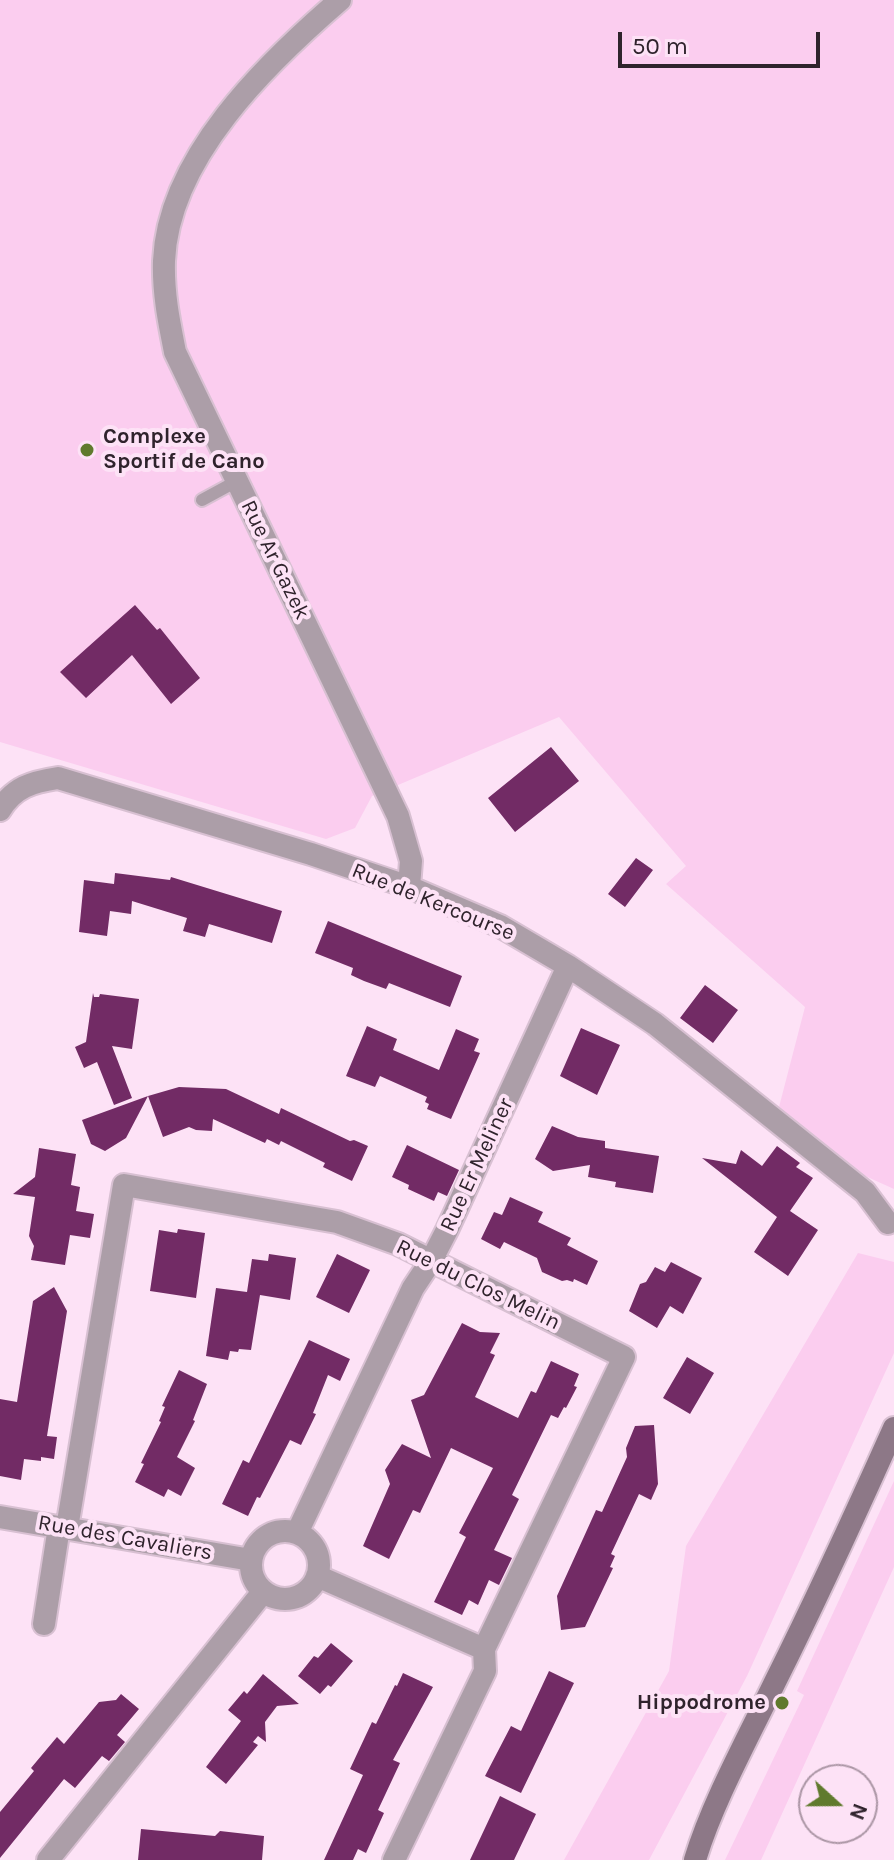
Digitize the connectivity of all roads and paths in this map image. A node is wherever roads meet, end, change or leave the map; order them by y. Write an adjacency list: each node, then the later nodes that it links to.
1 (340, 0): 2 (street, Rue Ar Gazek)
2 (237, 481): 3 (lane); 5 (street, Rue Ar Gazek)
3 (202, 500)
4 (0, 810): 5 (street, Rue de Kercourse)
5 (409, 887): 6 (street, Rue de Kercourse)
6 (568, 966): 7 (street, Rue de Kercourse); 8 (street, Rue Er Meliner)
7 (888, 1223)
8 (431, 1261): 11 (street, Rue du Clos Melin); 12 (street, Rue Er Meliner); 17 (street, Rue du Clos Melin)
9 (894, 1428): 18 (main road)
10 (0, 1517): 11 (street, Rue des Cavaliers)
11 (63, 1527): 13 (street, Rue des Cavaliers); 16 (street)
12 (297, 1533): 13 (street); 14 (street)
13 (251, 1560): 15 (street)
14 (317, 1576): 15 (street); 17 (street)
15 (263, 1592): 19 (street)
16 (44, 1624)
17 (484, 1649): 20 (street, Rue du Clos Melin)
18 (698, 1851): 21 (main road)
19 (48, 1860)
20 (394, 1860)
21 (685, 1860)

